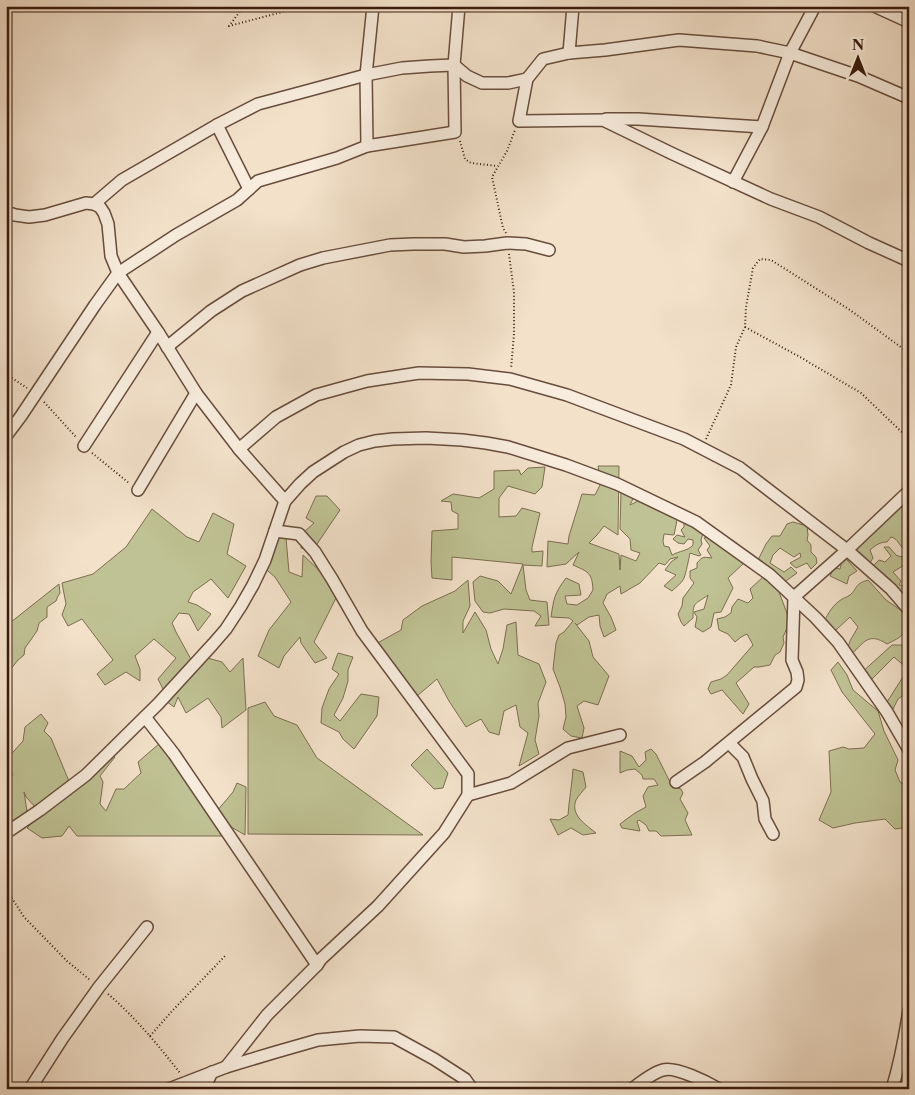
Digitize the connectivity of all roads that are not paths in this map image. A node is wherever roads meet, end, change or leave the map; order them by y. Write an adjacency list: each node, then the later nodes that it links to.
1 (373, 6): 10 (street)
2 (459, 6): 9 (street)
3 (573, 6): 7 (street)
4 (815, 6): 8 (street)
5 (874, 6): 6 (street)
6 (909, 22)
7 (569, 53): 8 (street); 11 (street)
8 (790, 53): 12 (street); 15 (street)
9 (454, 65): 10 (street); 11 (street); 16 (street)
10 (366, 75): 14 (street); 16 (street)
11 (527, 78): 13 (street)
12 (909, 98)
13 (603, 120): 15 (street); 17 (street)
14 (217, 125): 18 (street); 19 (street)
15 (762, 127): 17 (street)
16 (366, 146): 18 (street)
17 (733, 182): 22 (street)
18 (249, 189): 23 (street)
19 (94, 204): 20 (street); 23 (street)
20 (6, 212)
21 (548, 250): 25 (street)
22 (909, 261)
23 (118, 273): 24 (street); 27 (street)
24 (158, 332): 25 (street); 28 (street)
25 (167, 347): 26 (street)
26 (196, 393): 29 (street); 30 (street)
27 (6, 436)
28 (84, 446)
29 (239, 449): 32 (street); 34 (street)
30 (138, 490)
31 (909, 491): 34 (street)
32 (286, 501): 33 (street); 35 (street)
33 (276, 531): 37 (street); 42 (street)
34 (847, 550): 35 (street); 36 (street)
35 (794, 597): 39 (street); 40 (street)
36 (909, 610)
37 (144, 717): 43 (street); 46 (street)
38 (620, 735): 42 (street)
39 (729, 743): 41 (street); 44 (street)
40 (909, 750)
41 (676, 782)
42 (468, 795): 46 (street)
43 (6, 833)
44 (773, 834)
45 (146, 927): 50 (street)
46 (317, 965): 48 (street)
47 (909, 1010): 56 (street)
48 (226, 1067): 49 (street); 53 (street)
49 (212, 1072): 51 (street); 52 (street)
50 (30, 1089)
51 (170, 1089)
52 (204, 1089)
53 (472, 1089)
54 (632, 1089): 55 (street)
55 (719, 1089)
56 (892, 1089)

